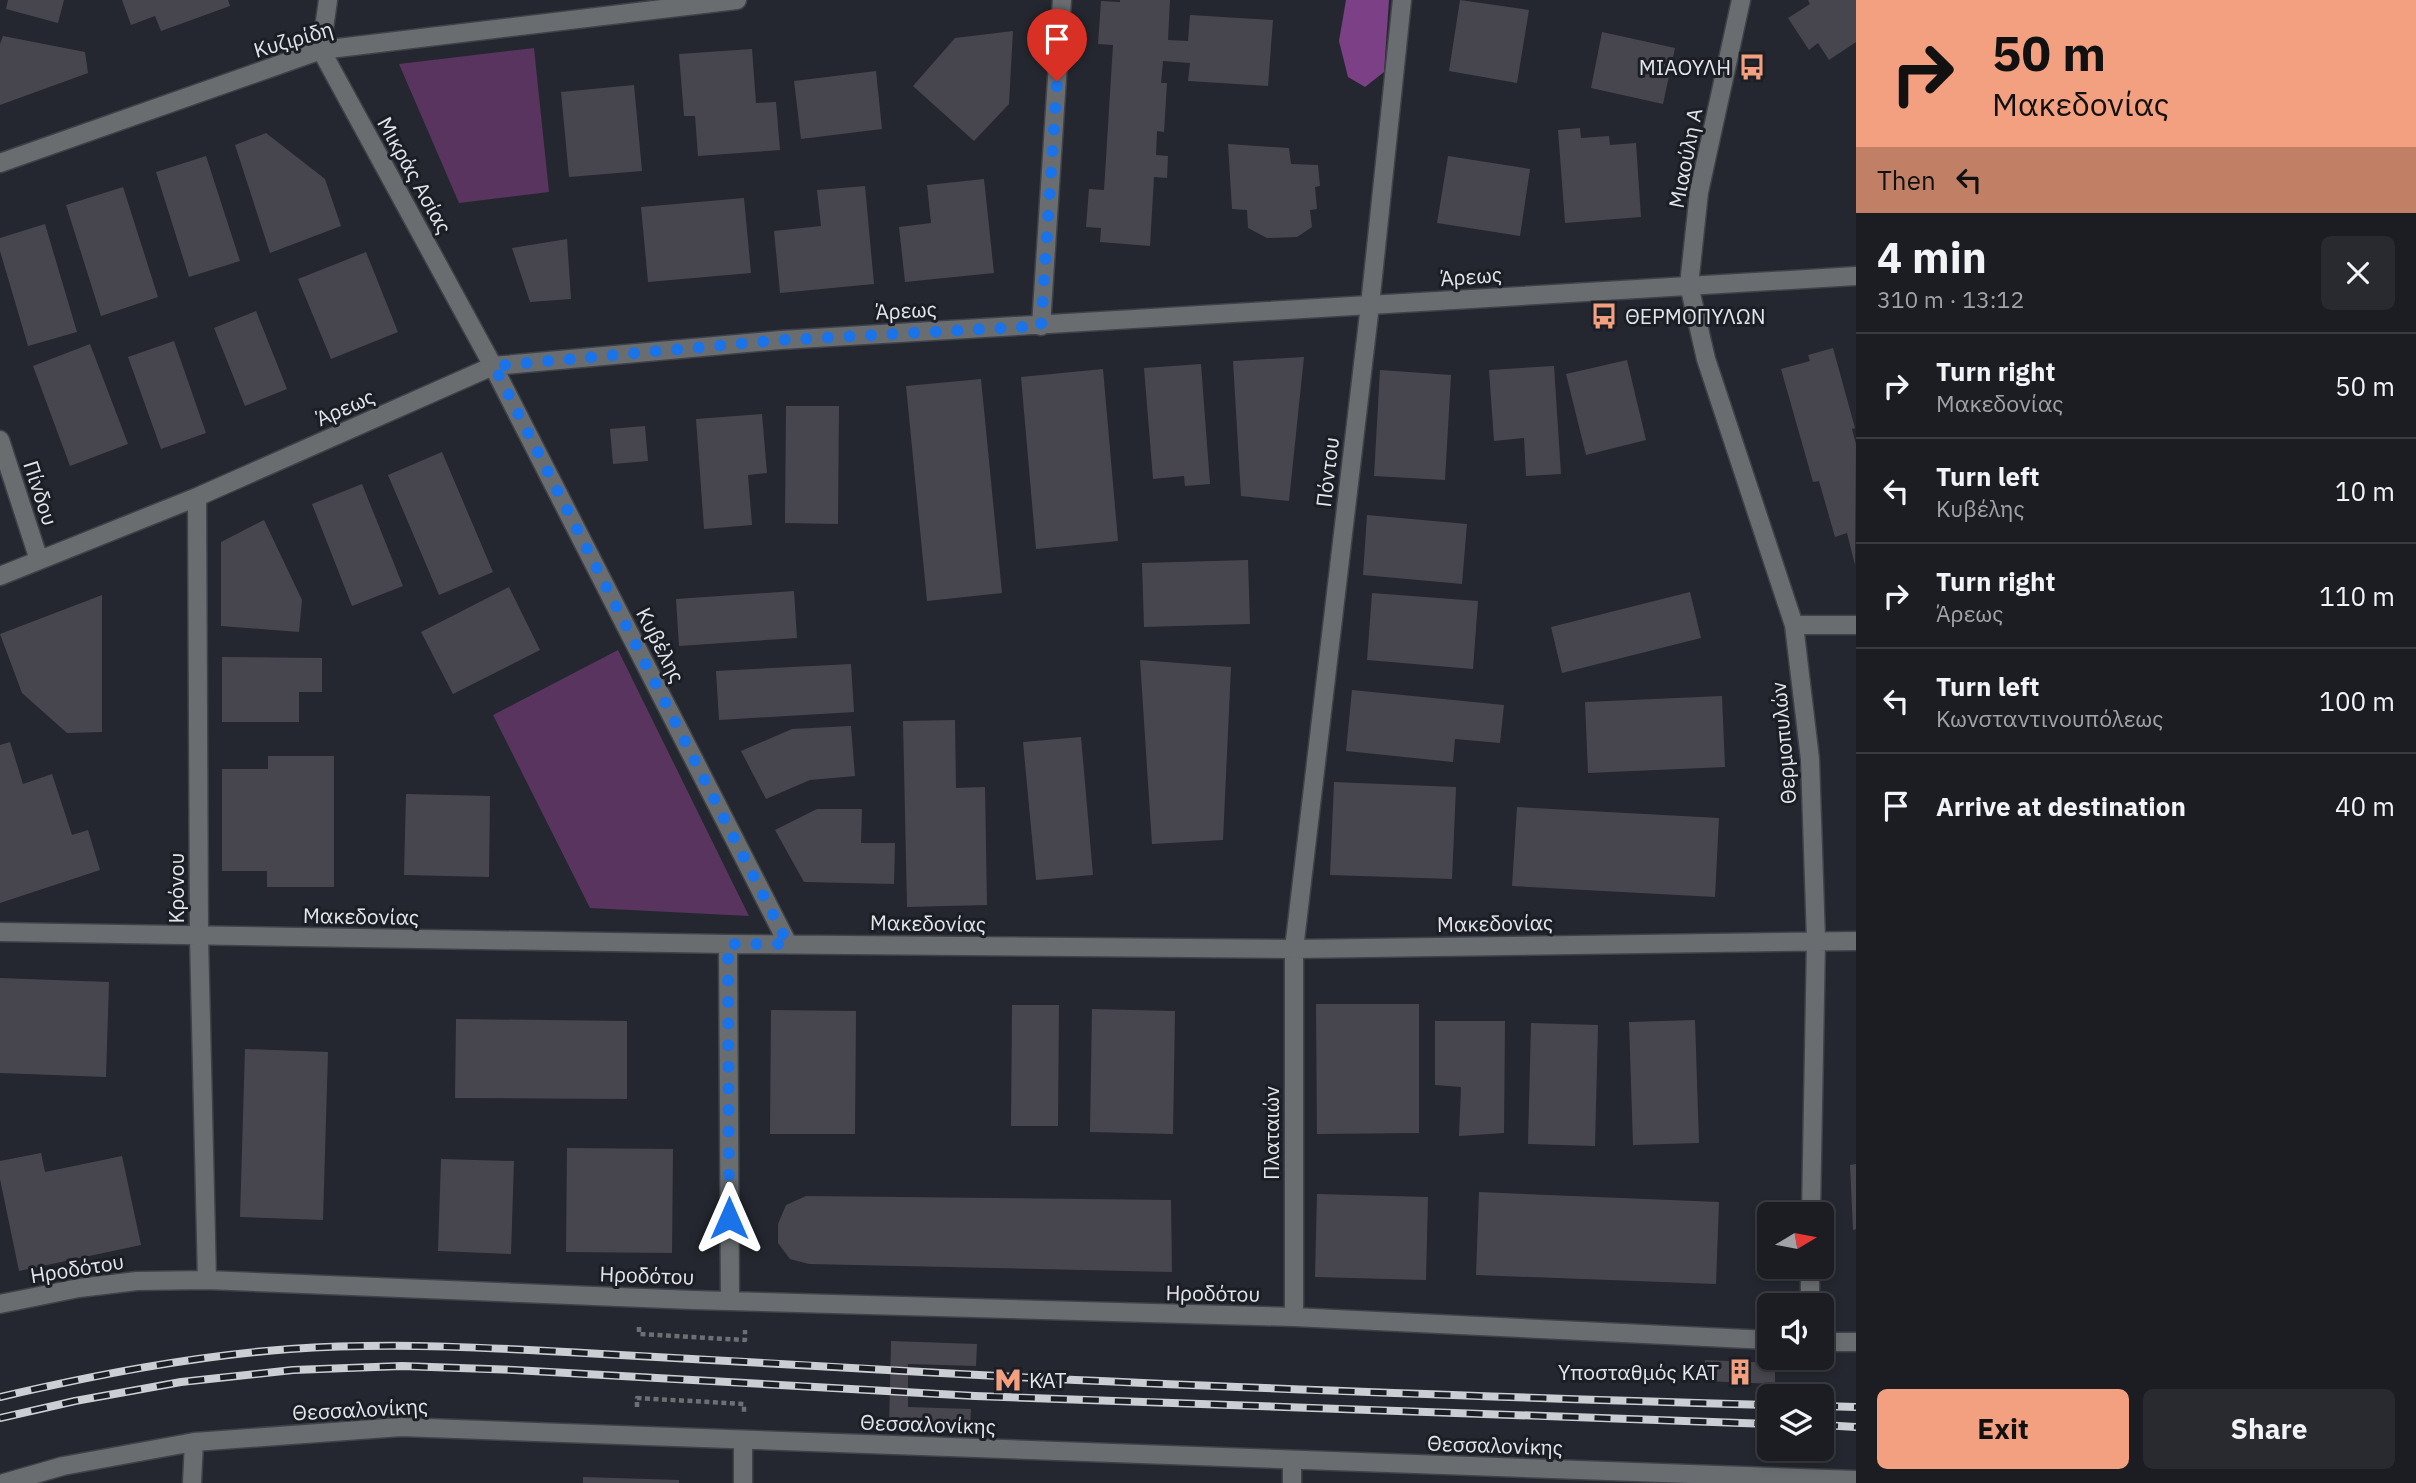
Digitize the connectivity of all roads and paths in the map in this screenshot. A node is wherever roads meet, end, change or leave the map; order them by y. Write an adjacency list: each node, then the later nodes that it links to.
1 (328, 0): 6 (street)
2 (737, 0): 6 (street, Κυζιρίδη)
3 (1062, 0): 11 (street)
4 (1402, 0): 10 (street, Πόντου)
5 (1741, 0): 9 (street, Μιαούλη Α)
6 (321, 50): 7 (street, Κυζιρίδη); 12 (street, Μικράς Ασίας)
7 (0, 163)
8 (1856, 276): 9 (street, Άρεως)
9 (1689, 285): 10 (street, Άρεως); 17 (street, Θερμοπυλών)
10 (1370, 305): 11 (street, Άρεως); 25 (street, Πόντου)
11 (1041, 326): 12 (street, Άρεως)
12 (494, 366): 14 (street, Άρεως); 24 (street, Κυβέλης)
13 (0, 440): 15 (street, Πίνδου)
14 (197, 497): 15 (street, Άρεως); 20 (street, Κρόνου)
15 (39, 560): 16 (street, Άρεως)
16 (0, 576)
17 (1794, 625): 18 (street); 21 (street, Θερμοπυλών)
18 (1856, 625)
19 (0, 932): 20 (street, Μακεδονίας)
20 (200, 937): 23 (street, Μακεδονίας); 27 (street, Κρόνου)
21 (1816, 940): 22 (street, Μακεδονίας); 25 (street, Μακεδονίας); 26 (street, Θερμοπυλών)
22 (1856, 941)
23 (728, 944): 24 (street, Μακεδονίας); 28 (street)
24 (788, 944): 25 (street, Μακεδονίας)
25 (1294, 949): 30 (street, Πλαταιών)
26 (1811, 1202)
27 (207, 1280): 28 (street, Ηροδότου); 29 (street, Ηροδότου)
28 (730, 1300): 30 (street, Ηροδότου)
29 (0, 1304)
30 (1294, 1317): 32 (street)
31 (639, 1334): 33 (path)
32 (1757, 1339)
33 (745, 1340)
34 (1834, 1342): 35 (street)
35 (1856, 1342)
36 (637, 1398): 37 (path)
37 (744, 1404)
38 (743, 1440): 39 (street, Θεσσαλονίκης); 40 (street, Θεσσαλονίκης); 45 (street)
39 (194, 1443): 43 (street, Θεσσαλονίκης); 44 (street)
40 (1292, 1460): 42 (street, Θεσσαλονίκης); 46 (street)
41 (1856, 1480): 42 (street, Θεσσαλονίκης)
42 (1828, 1481)
43 (4, 1483)
44 (192, 1483)
45 (743, 1483)
46 (1292, 1483)

